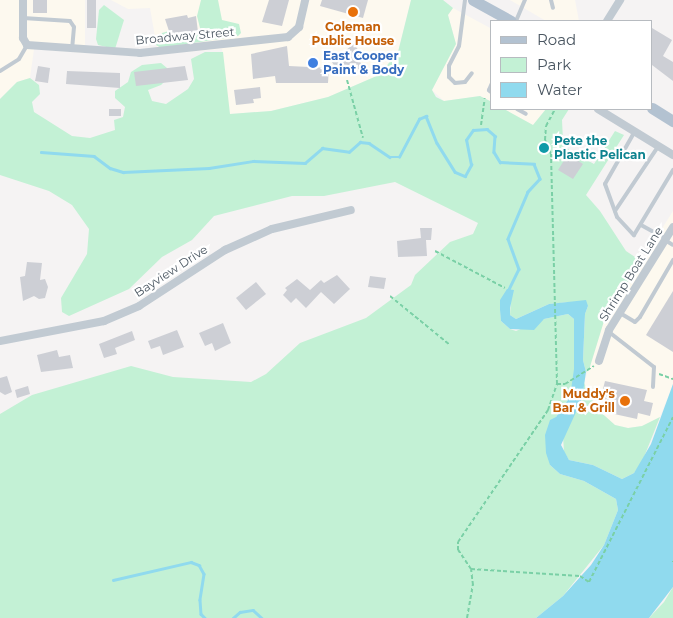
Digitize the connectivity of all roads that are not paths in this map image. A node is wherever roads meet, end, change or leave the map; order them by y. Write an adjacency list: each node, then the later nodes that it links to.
1 (23, 0): 8 (street)
2 (305, 0): 13 (street, Broadway Street)
3 (472, 0): 9 (main road); 15 (lane)
4 (525, 0): 10 (lane)
5 (551, 0): 7 (lane)
6 (620, 0): 11 (street)
7 (553, 8)
8 (23, 18): 12 (street); 13 (lane)
9 (508, 20)
10 (516, 20)
11 (608, 20)
12 (28, 45): 13 (street, Broadway Street); 14 (lane)
13 (72, 48)
14 (0, 71)
15 (472, 73)
16 (653, 109): 20 (main road)
17 (519, 110): 19 (lane)
18 (600, 110): 21 (street)
19 (526, 114)
20 (673, 121)
21 (634, 131): 22 (street); 26 (lane)
22 (658, 146): 23 (street); 26 (lane)
23 (673, 155)
24 (673, 170): 27 (lane)
25 (351, 210): 34 (street, Bayview Drive)
26 (614, 211): 27 (lane)
27 (641, 225): 29 (lane)
28 (673, 227): 29 (street, Shrimp Boat Lane)
29 (666, 239): 30 (lane); 32 (street, Shrimp Boat Lane)
30 (673, 245)
31 (673, 260): 32 (lane)
32 (620, 313): 33 (street, Shrimp Boat Lane)
33 (609, 332): 35 (street, Shrimp Boat Lane); 36 (lane)
34 (0, 341)
35 (599, 361)
36 (653, 387)

